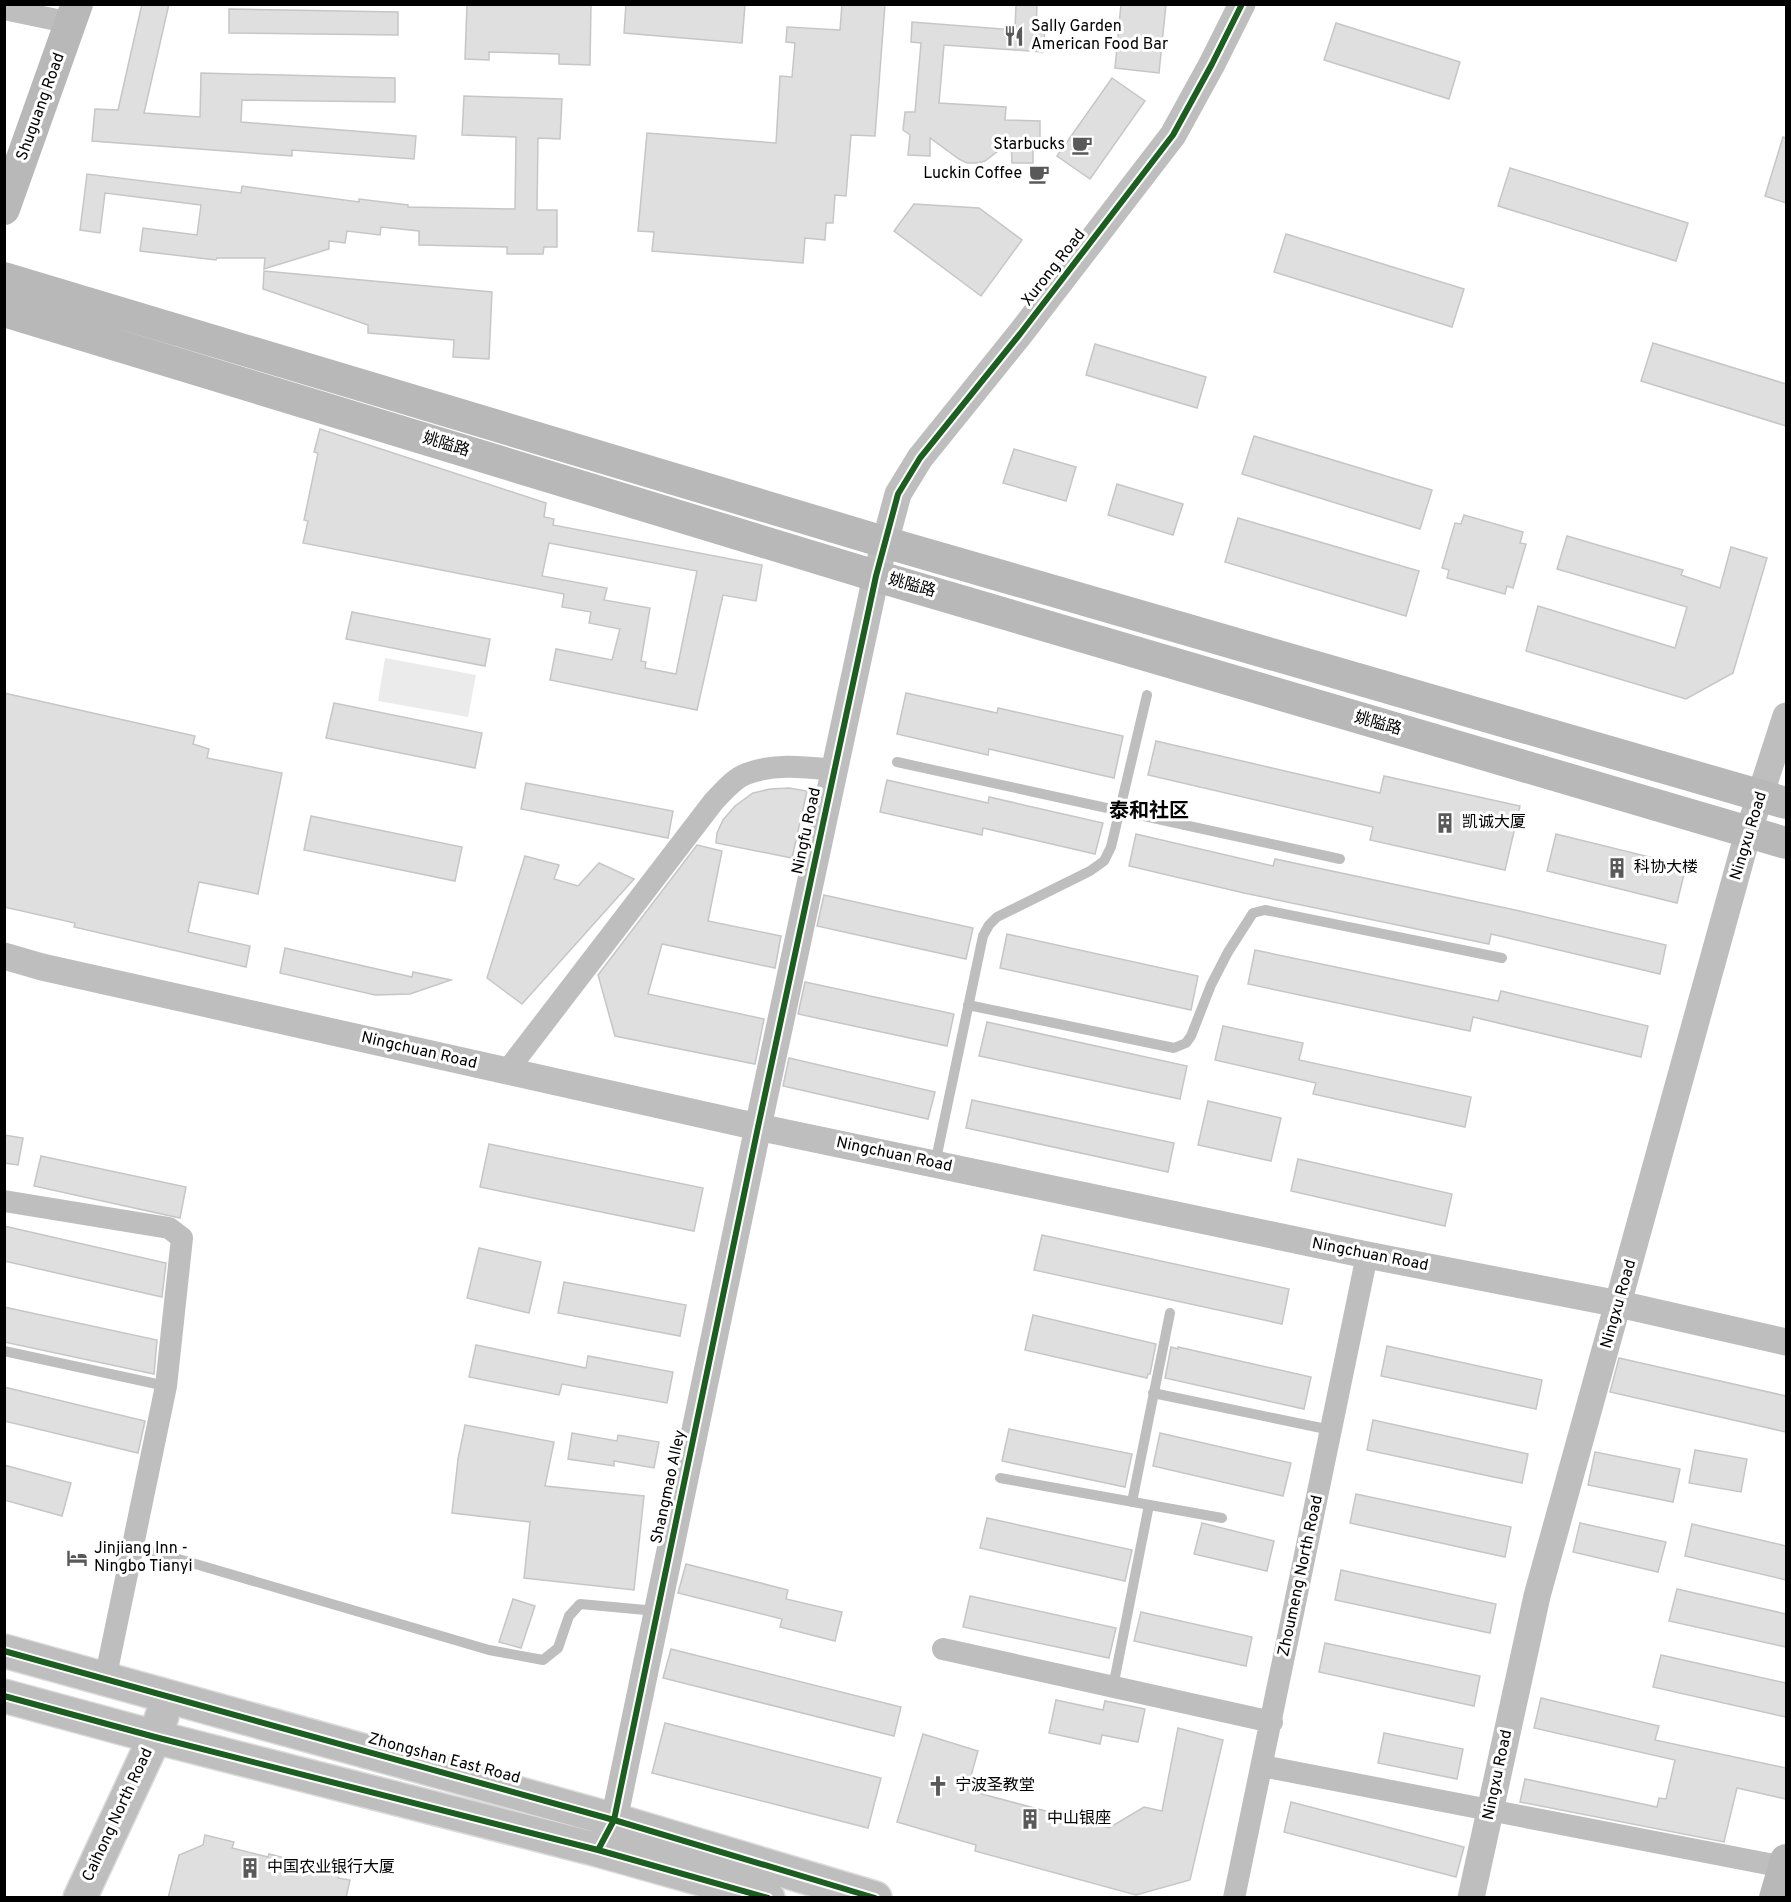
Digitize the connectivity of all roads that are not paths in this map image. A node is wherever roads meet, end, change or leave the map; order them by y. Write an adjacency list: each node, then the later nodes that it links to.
1 (1242, 4): 7 (street, Xurong Road)
2 (4, 9): 3 (street)
3 (74, 14): 4 (main road, Shuguang Road)
4 (4, 209)
5 (4, 278): 7 (main road, 姚隘路)
6 (4, 311): 8 (main road, 姚隘路)
7 (884, 542): 8 (street, Ningfu Road); 13 (main road, 姚隘路)
8 (876, 576): 12 (street, Ningfu Road); 15 (main road, 姚隘路)
9 (1147, 695): 14 (lane)
10 (1786, 716): 13 (street, Ningxu Road)
11 (897, 762): 14 (lane)
12 (834, 770): 21 (street); 22 (street, Ningfu Road)
13 (1773, 799): 15 (street, Ningxu Road)
14 (1119, 811): 17 (lane); 20 (lane)
15 (1748, 833): 16 (main road, 姚隘路); 26 (street, Ningxu Road)
16 (1786, 843)
17 (1340, 859)
18 (4, 956): 21 (street, Ningchuan Road)
19 (1502, 958): 20 (lane)
20 (968, 1005): 23 (lane)
21 (507, 1071): 22 (street, Ningchuan Road)
22 (758, 1127): 23 (street, Ningchuan Road); 38 (street, Shangmao Alley)
23 (935, 1164): 25 (street, Ningchuan Road)
24 (4, 1201): 30 (street)
25 (1367, 1255): 26 (street, Ningchuan Road); 32 (street, Zhoumeng North Road)
26 (1618, 1304): 28 (street, Ningchuan Road); 48 (street, Ningxu Road)
27 (1170, 1313): 31 (lane)
28 (1786, 1342)
29 (4, 1351): 30 (lane)
30 (166, 1386): 37 (street)
31 (1153, 1393): 32 (lane); 34 (lane)
32 (1331, 1430): 45 (street, Zhoumeng North Road)
33 (1000, 1478): 34 (lane)
34 (1132, 1502): 35 (lane)
35 (1149, 1505): 36 (lane); 42 (lane)
36 (1222, 1518)
37 (134, 1546): 38 (lane); 41 (street)
38 (657, 1611): 49 (street, Shangmao Alley)
39 (944, 1649): 42 (street)
40 (4, 1651): 41 (main road, Zhongshan East Road)
41 (105, 1680): 44 (main road, Zhongshan East Road)
42 (1113, 1687): 45 (street)
43 (4, 1696): 46 (main road)
44 (168, 1698): 46 (main road, Caihong North Road); 49 (main road, Zhongshan East Road)
45 (1272, 1722): 47 (street, Zhoumeng North Road)
46 (155, 1737): 50 (main road); 53 (main road, Caihong North Road)
47 (1262, 1766): 48 (street); 56 (street, Zhoumeng North Road)
48 (1490, 1810): 51 (street); 57 (street, Ningxu Road)
49 (614, 1820): 50 (street, Shangmao Alley); 55 (main road, Zhongshan East Road)
50 (598, 1850): 52 (main road)
51 (1785, 1863): 58 (main road)
52 (707, 1889): 54 (main road)
53 (80, 1898)
54 (768, 1898)
55 (875, 1898)
56 (1234, 1898)
57 (1471, 1898)
58 (1775, 1898)

